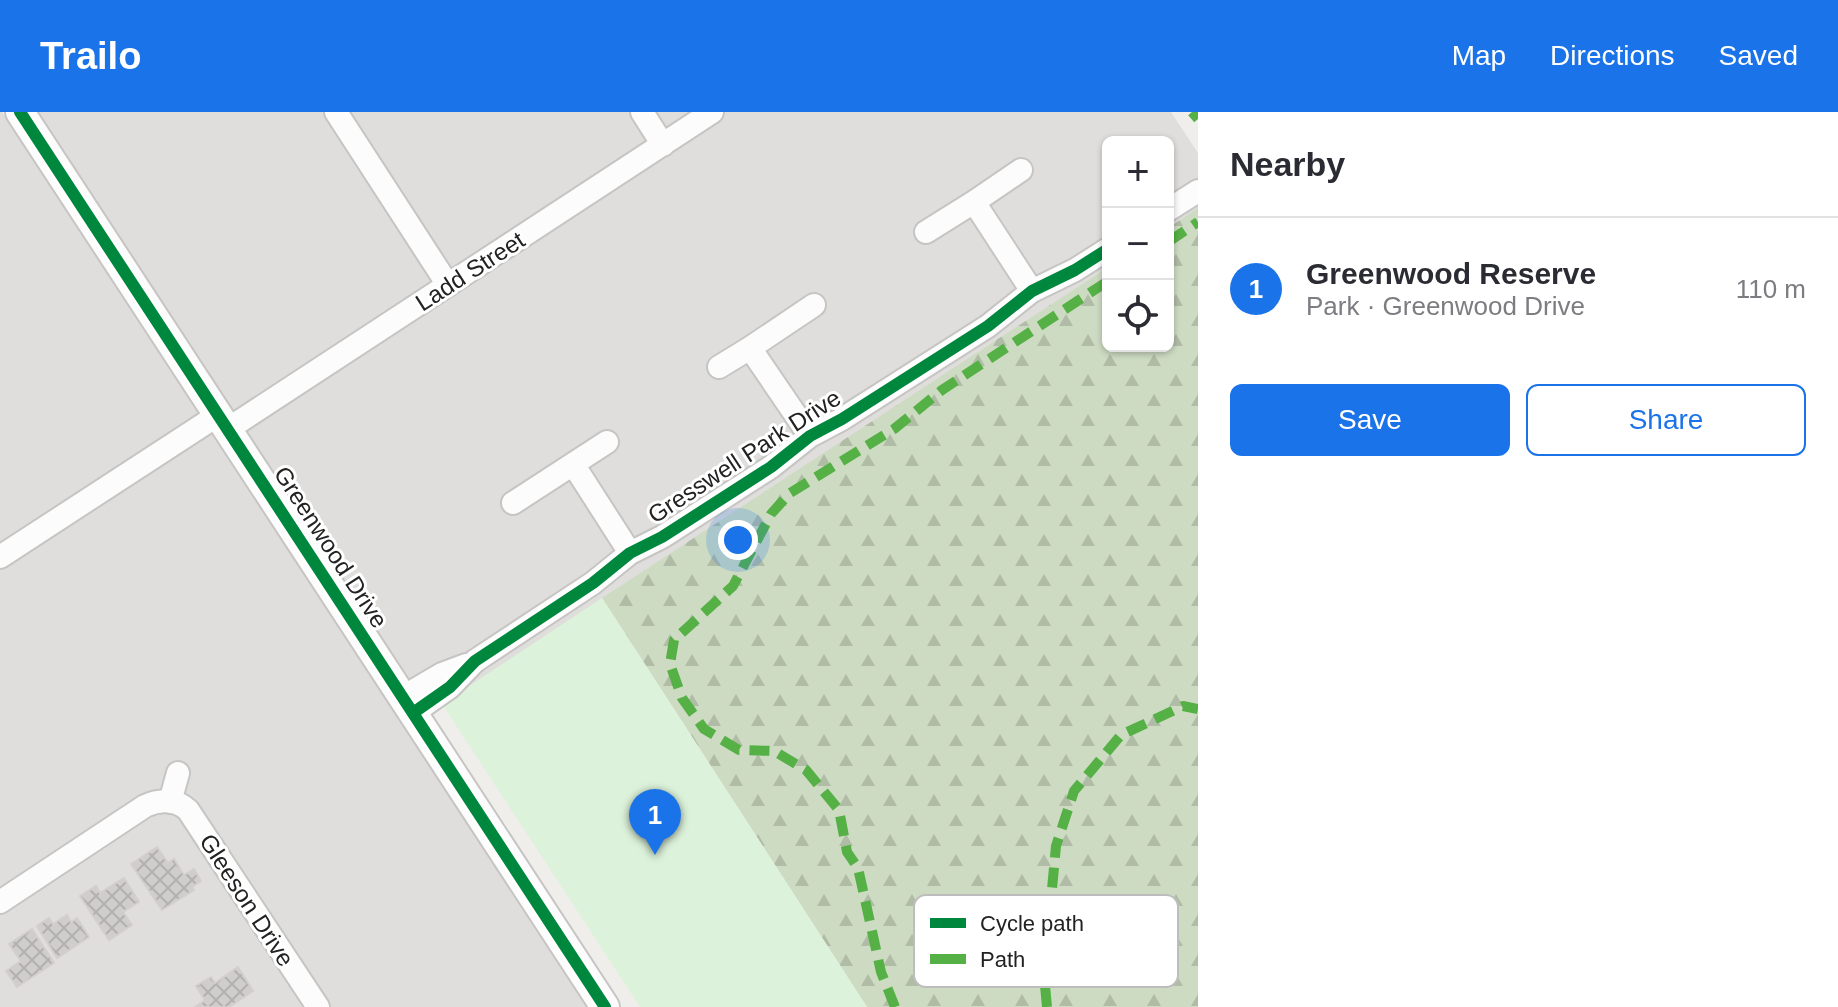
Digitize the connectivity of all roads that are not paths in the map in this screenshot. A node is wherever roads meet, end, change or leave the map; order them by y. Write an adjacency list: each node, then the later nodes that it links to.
1 (20, 112): 17 (street, Greenwood Drive)
2 (336, 112): 12 (street)
3 (642, 112): 5 (street)
4 (712, 112): 5 (street, Ladd Street)
5 (663, 145): 12 (street, Ladd Street)
6 (1021, 170): 8 (street)
7 (1198, 191): 9 (street)
8 (974, 202): 10 (street); 13 (street)
9 (1171, 208)
10 (926, 232)
11 (1102, 253): 13 (street, Gresswell Park Drive)
12 (448, 285): 17 (street, Ladd Street)
13 (1032, 291): 18 (street, Gresswell Park Drive)
14 (814, 305): 15 (street)
15 (750, 348): 16 (street); 18 (street, Gresswell Park Drive)
16 (719, 367)
17 (223, 422): 23 (street, Ladd Street); 24 (street, Greenwood Drive)
18 (810, 436): 22 (street, Gresswell Park Drive)
19 (607, 442): 20 (street)
20 (573, 464): 21 (street); 22 (street)
21 (513, 503)
22 (630, 553): 24 (street, Gresswell Park Drive)
23 (0, 557)
24 (408, 705): 29 (street, Greenwood Drive)
25 (178, 773): 26 (street)
26 (170, 802): 27 (street); 28 (street, Gleeson Drive)
27 (0, 902)
28 (318, 1007)
29 (605, 1007)

